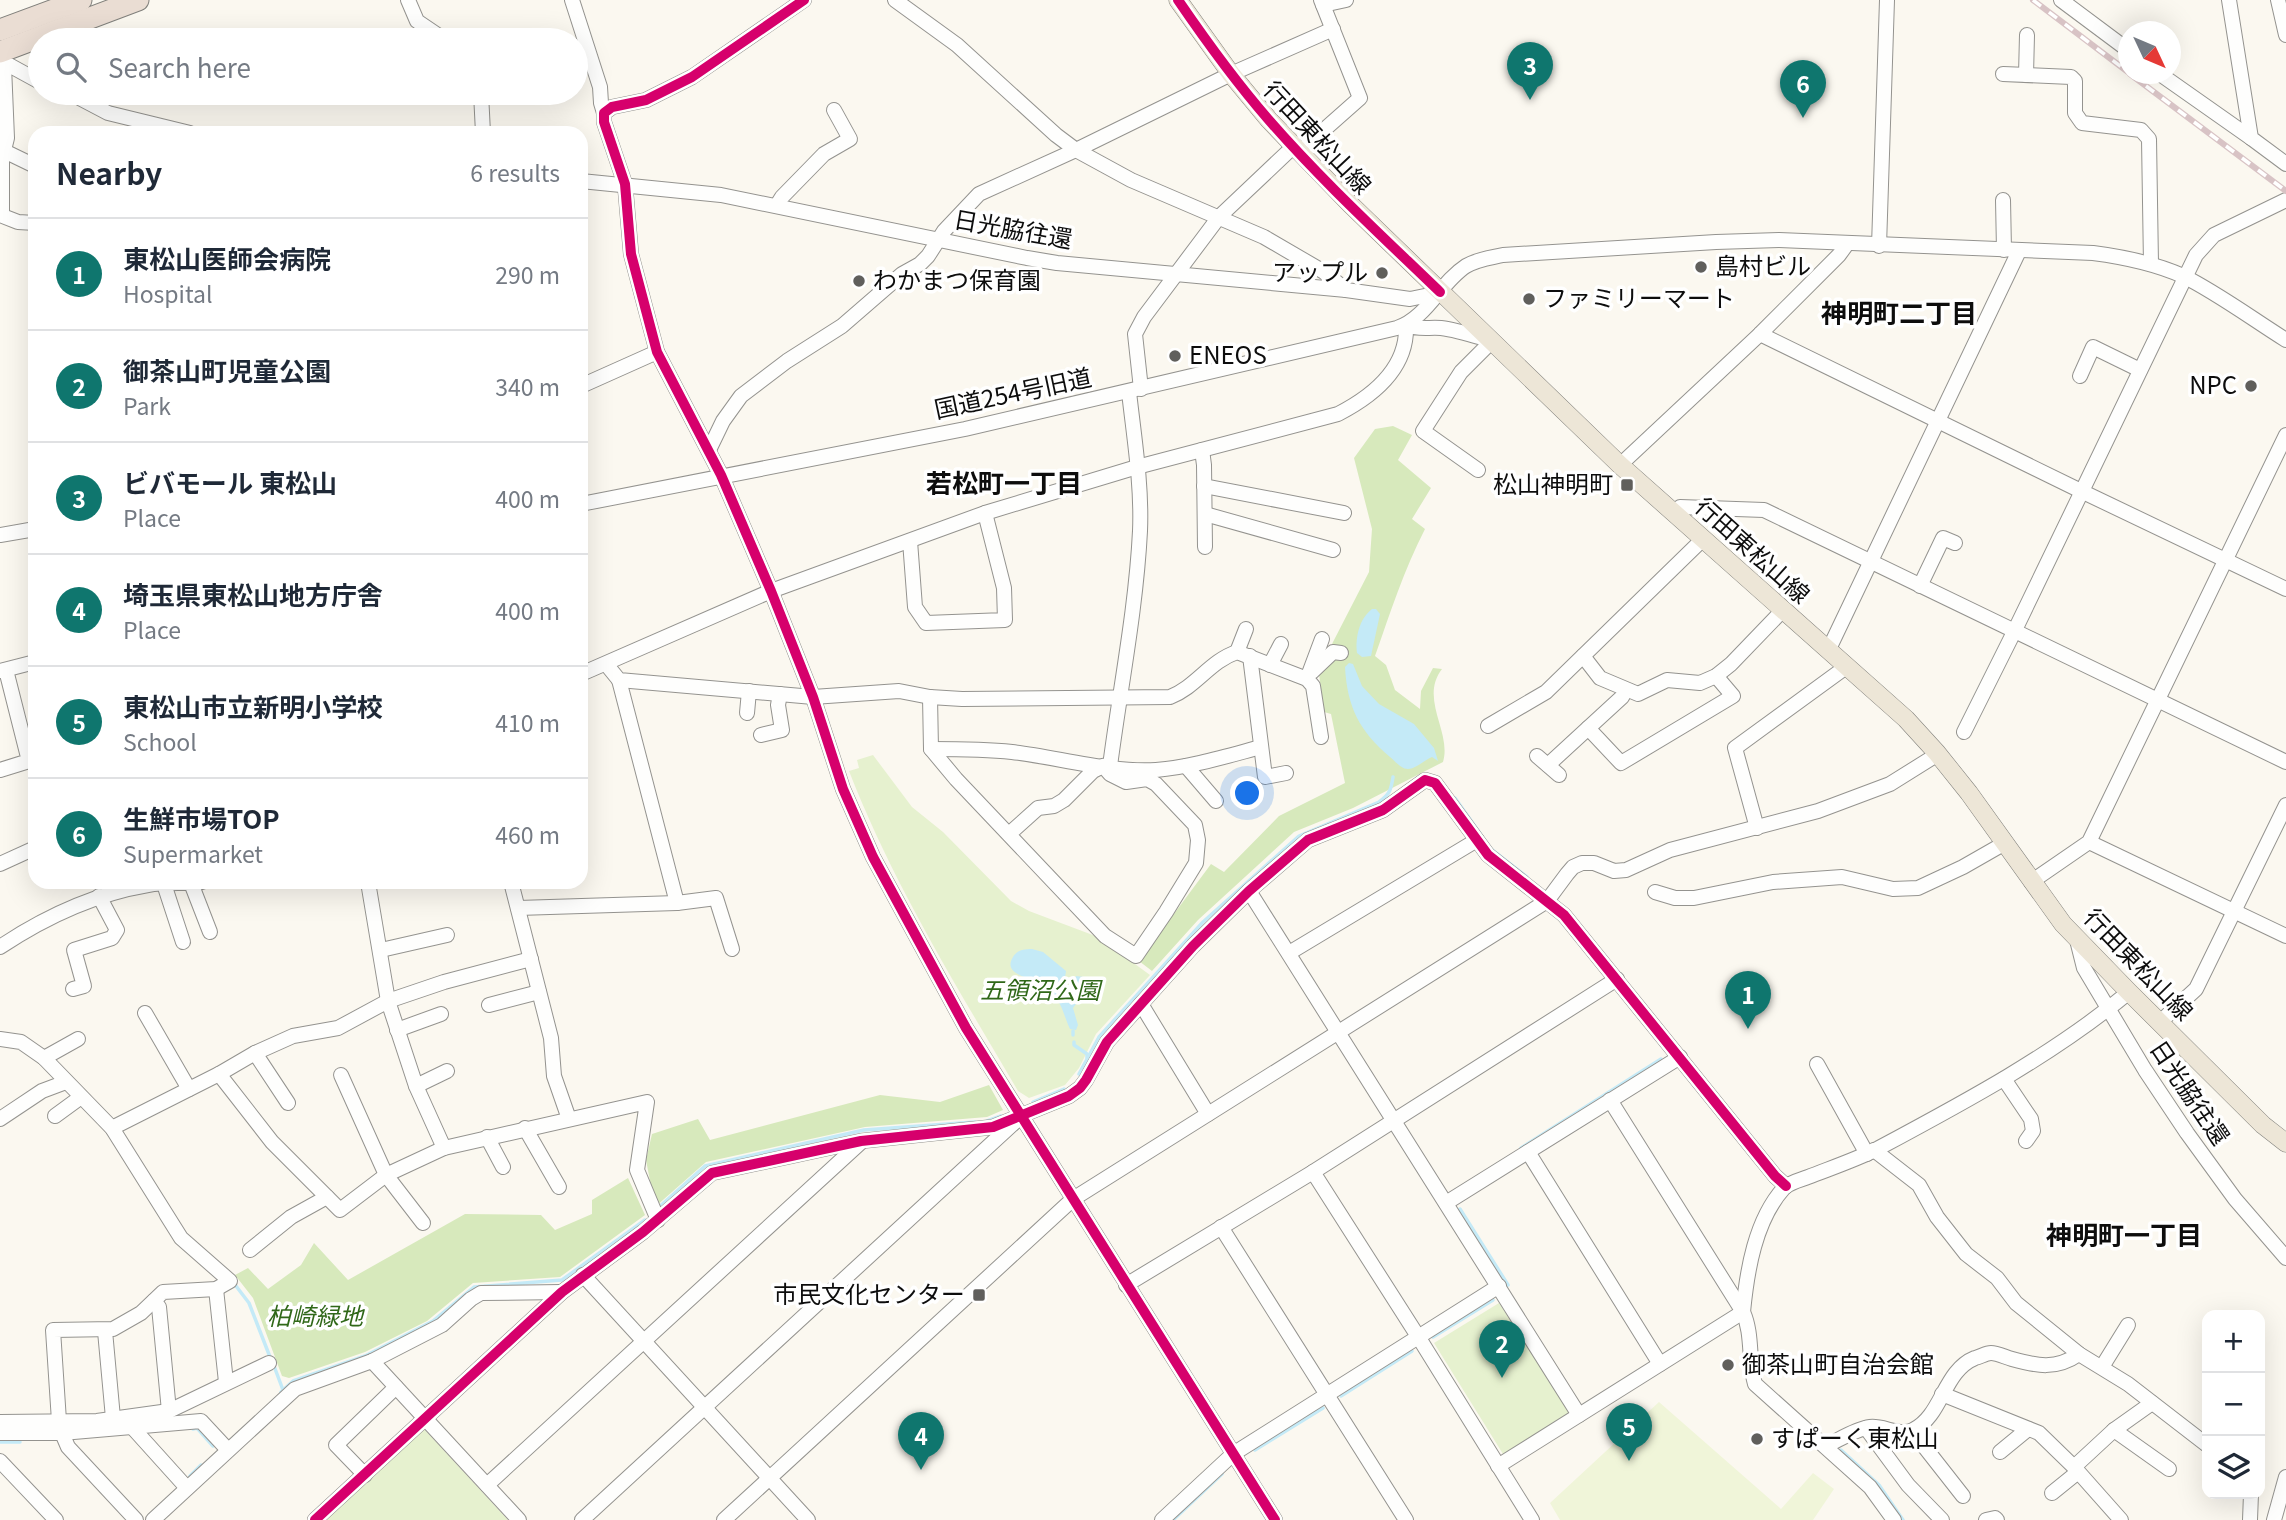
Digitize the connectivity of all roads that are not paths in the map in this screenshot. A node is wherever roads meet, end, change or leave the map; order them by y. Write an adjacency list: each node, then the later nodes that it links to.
1 (81, 0): 18 (highway)
2 (138, 0): 14 (highway)
3 (408, 0): 15 (street)
4 (572, 0): 16 (street)
5 (804, 0): 33 (street)
6 (895, 0): 37 (street)
7 (1178, 0): 25 (main road, 行田東松山線)
8 (1346, 0): 13 (street)
9 (1886, 0): 52 (street)
10 (2061, 0): 22 (street)
11 (2229, 0): 36 (street)
12 (2278, 0): 19 (street)
13 (1322, 3): 17 (street)
14 (64, 28)
15 (427, 28)
16 (581, 28)
17 (1333, 29): 25 (street); 38 (street)
18 (0, 30)
19 (2286, 34)
20 (2027, 35): 28 (street)
21 (28, 41): 24 (highway)
22 (2118, 42)
23 (588, 50): 33 (street)
24 (0, 52)
25 (1230, 74): 37 (street); 38 (main road, 行田東松山線)
26 (2003, 74): 28 (street)
27 (28, 75): 39 (street)
28 (2026, 75): 54 (street)
29 (2175, 84): 36 (street)
30 (95, 105): 34 (street)
31 (482, 105): 35 (street)
32 (834, 110): 46 (street)
33 (604, 113): 43 (street)
34 (161, 126)
35 (483, 126)
36 (2251, 138): 41 (street)
37 (1076, 150): 48 (street); 50 (street)
38 (1296, 150): 48 (street); 58 (main road, 行田東松山線)
39 (2, 151): 40 (street); 47 (street)
40 (28, 163)
41 (2286, 164)
42 (588, 181): 43 (street, 日光脇往還)
43 (625, 184): 46 (street, 日光脇往還); 63 (street)
44 (2003, 200): 53 (street)
45 (2286, 200): 56 (street)
46 (777, 205): 50 (street, 日光脇往還)
47 (1, 215): 49 (street)
48 (1219, 217): 55 (street); 57 (street)
49 (28, 223)
50 (939, 240): 55 (street, 日光脇往還); 70 (street)
51 (1847, 244): 52 (street, 国道254号旧道); 58 (street, 国道254号旧道); 60 (street)
52 (1879, 246): 53 (street, 国道254号旧道)
53 (2012, 250): 54 (street, 国道254号旧道); 68 (street)
54 (2151, 264): 56 (street, 国道254号旧道)
55 (1176, 274): 57 (street, 日光脇往還); 67 (street)
56 (2184, 277): 61 (street, 国道254号旧道); 64 (street)
57 (1346, 290): 58 (street, 日光脇往還)
58 (1440, 292): 59 (street, 国道254号旧道); 62 (main road, 行田東松山線)
59 (1406, 325): 62 (street); 67 (street, 国道254号旧道); 71 (street)
60 (1760, 334): 68 (street); 72 (street)
61 (2286, 340)
62 (1492, 341): 72 (main road, 行田東松山線); 74 (street)
63 (657, 352): 66 (street); 70 (street)
64 (2140, 370): 65 (street); 77 (street)
65 (2080, 376)
66 (588, 383)
67 (1135, 390): 73 (street); 75 (street, 国道254号旧道)
68 (1939, 422): 77 (street); 91 (street)
69 (2286, 435): 90 (street)
70 (709, 450): 75 (street)
71 (1202, 450): 73 (street); 76 (street)
72 (1620, 465): 81 (main road, 行田東松山線)
73 (1137, 467): 79 (street); 118 (street)
74 (1478, 470)
75 (721, 475): 78 (street, 国道254号旧道); 94 (street)
76 (1204, 486): 80 (street); 82 (street)
77 (2081, 491): 90 (street); 97 (street)
78 (588, 503)
79 (985, 513): 86 (street); 86 (street)
80 (1344, 513)
81 (1673, 513): 85 (main road, 行田東松山線); 91 (street)
82 (1205, 514): 88 (street); 89 (street)
83 (28, 530): 84 (street)
84 (0, 535)
85 (1702, 540): 95 (main road, 行田東松山線); 103 (street)
86 (910, 541): 94 (street)
87 (1955, 543): 92 (street)
88 (1205, 547)
89 (1333, 550)
90 (2225, 561): 93 (street); 119 (street)
91 (1871, 562): 92 (street); 100 (street)
92 (1920, 586): 97 (street)
93 (2286, 589)
94 (772, 591): 105 (street); 116 (street)
95 (1782, 611): 100 (main road, 行田東松山線); 110 (street)
96 (1246, 629): 102 (street)
97 (2014, 632): 119 (street); 123 (street)
98 (1322, 639): 111 (street)
99 (1281, 644): 106 (street)
100 (1828, 651): 107 (main road, 行田東松山線)
101 (1341, 653): 111 (street)
102 (1243, 654): 106 (street); 118 (street); 126 (street)
103 (1583, 656): 113 (street); 121 (street)
104 (28, 664): 108 (street)
105 (606, 664): 109 (street); 112 (street)
106 (1270, 665): 111 (street)
107 (1846, 667): 128 (main road, 行田東松山線); 139 (street)
108 (3, 670): 129 (street)
109 (588, 671)
110 (1716, 676): 113 (street); 122 (street)
111 (1308, 677): 125 (street)
112 (619, 680): 114 (street); 156 (street)
113 (1626, 690): 122 (street)
114 (749, 691): 115 (street); 120 (street)
115 (780, 694): 116 (street); 124 (street)
116 (813, 697): 117 (street); 200 (street)
117 (930, 697): 118 (street); 127 (street)
118 (1119, 697): 133 (street)
119 (2158, 700): 131 (street); 142 (street)
120 (747, 713)
121 (1488, 726)
122 (1588, 728): 132 (street)
123 (1964, 732)
124 (761, 735)
125 (1321, 737)
126 (1261, 747): 134 (street); 136 (street)
127 (931, 749): 133 (street); 140 (street)
128 (1938, 754): 139 (street); 143 (main road, 行田東松山線)
129 (28, 758)
130 (28, 761): 135 (street)
131 (2286, 762)
132 (1548, 765)
133 (1107, 766): 134 (street); 140 (street); 140 (street)
134 (1186, 766): 137 (street)
135 (0, 770)
136 (1286, 773)
137 (1216, 801)
138 (2286, 805): 158 (street)
139 (1757, 828): 155 (street)
140 (1009, 834)
141 (1477, 840): 152 (street); 155 (street); 167 (street)
142 (2089, 842): 146 (street); 158 (street)
143 (2005, 843): 146 (main road, 行田東松山線); 153 (street)
144 (28, 851): 145 (street)
145 (0, 864)
146 (2031, 882): 162 (main road, 行田東松山線)
147 (130, 889): 154 (street)
148 (166, 889): 163 (street)
149 (199, 889): 159 (street)
150 (369, 889): 166 (street)
151 (513, 889): 157 (street)
152 (1249, 891): 167 (street); 174 (street)
153 (1656, 892)
154 (99, 897): 164 (street); 170 (street)
155 (1547, 901): 169 (street); 181 (street)
156 (677, 903): 157 (street); 165 (street)
157 (518, 908): 168 (street)
158 (2234, 911): 161 (street); 179 (street)
159 (210, 932)
160 (447, 935): 166 (street)
161 (2286, 936)
162 (2077, 940): 172 (main road, 行田東松山線); 176 (street, 日光脇往還)
163 (183, 942)
164 (0, 947)
165 (732, 949)
166 (380, 950): 173 (street)
167 (1289, 953): 181 (street)
168 (531, 959): 171 (street); 173 (street)
169 (1617, 979): 185 (street); 203 (street)
170 (73, 989)
171 (539, 992): 175 (street); 202 (street)
172 (2129, 992): 176 (street); 179 (main road, 行田東松山線)
173 (388, 1001): 180 (street); 184 (street)
174 (1141, 1004): 198 (street); 200 (street)
175 (489, 1005)
176 (2108, 1010): 191 (street); 225 (street, 日光脇往還)
177 (145, 1013): 194 (street)
178 (441, 1014): 180 (street)
179 (2159, 1023): 209 (main road, 行田東松山線)
180 (397, 1030): 193 (street)
181 (1339, 1032): 198 (street); 203 (street)
182 (0, 1039): 186 (street)
183 (78, 1039): 186 (street)
184 (255, 1052): 189 (street); 197 (street)
185 (1680, 1057): 196 (street); 217 (street)
186 (44, 1058): 192 (street)
187 (1817, 1063): 212 (street)
188 (447, 1071): 193 (street)
189 (219, 1074): 194 (street); 218 (street)
190 (341, 1075): 215 (street)
191 (2004, 1079): 208 (street); 212 (street)
192 (66, 1082): 195 (street); 201 (street)
193 (416, 1086): 210 (street)
194 (189, 1089): 204 (street)
195 (81, 1097): 199 (street); 204 (street)
196 (1610, 1100): 211 (street); 232 (street)
197 (288, 1103)
198 (1208, 1114): 219 (street)
199 (55, 1116)
200 (1021, 1117): 207 (street); 219 (street); 248 (street)
201 (0, 1119)
202 (569, 1119): 205 (street); 221 (street)
203 (1394, 1120): 214 (street); 220 (street)
204 (112, 1128): 229 (street)
205 (525, 1128): 206 (street); 216 (street)
206 (487, 1137): 210 (street); 213 (street)
207 (862, 1141): 221 (street); 236 (street)
208 (2026, 1141)
209 (2286, 1143)
210 (444, 1148): 215 (street)
211 (1528, 1152): 220 (street); 240 (street)
212 (1871, 1152): 217 (street); 237 (street)
213 (503, 1167)
214 (1313, 1172): 223 (street); 235 (street)
215 (386, 1175): 218 (street); 222 (street)
216 (559, 1186)
217 (1786, 1186): 232 (street)
218 (327, 1197): 224 (street)
219 (1073, 1199): 227 (street); 273 (street)
220 (1446, 1203): 228 (street)
221 (658, 1220): 226 (street)
222 (423, 1223)
223 (1222, 1227): 227 (street); 244 (street)
224 (250, 1250)
225 (2286, 1258)
226 (583, 1275): 230 (street); 236 (street)
227 (1126, 1285): 266 (street)
228 (1499, 1286): 235 (street); 250 (street)
229 (216, 1289): 231 (street); 242 (street)
230 (562, 1292): 238 (street); 252 (street)
231 (155, 1301): 234 (street); 249 (street)
232 (1743, 1312): 240 (street); 263 (street)
233 (2128, 1325): 241 (street)
234 (105, 1331): 251 (street); 255 (street)
235 (1419, 1338): 244 (street); 268 (street)
236 (644, 1342): 248 (street); 274 (street)
237 (2079, 1354): 241 (street); 245 (street)
238 (372, 1361): 243 (street); 264 (street)
239 (269, 1363): 242 (street)
240 (1660, 1364): 250 (street)
241 (2102, 1367): 247 (street)
242 (226, 1382): 246 (street)
243 (396, 1387): 252 (street); 271 (street)
244 (1327, 1394): 266 (street); 289 (street)
245 (1942, 1394): 258 (street); 260 (street)
246 (183, 1403): 249 (street); 253 (street)
247 (2152, 1403): 259 (street); 262 (street)
248 (705, 1408): 273 (street); 284 (street)
249 (169, 1411): 251 (street)
250 (1579, 1415): 268 (street)
251 (114, 1418): 255 (street)
252 (425, 1419): 271 (street); 274 (street)
253 (201, 1421): 256 (street); 264 (street)
254 (0, 1422): 255 (street)
255 (60, 1427): 256 (street); 261 (street); 280 (street)
256 (132, 1427): 275 (street)
257 (1866, 1428): 260 (street); 263 (street); 292 (street)
258 (2028, 1429): 265 (street); 269 (street)
259 (2114, 1430): 269 (street); 270 (street)
260 (1912, 1431): 277 (street)
261 (0, 1433)
262 (2202, 1441)
263 (1826, 1446): 291 (street)
264 (228, 1450): 275 (street)
265 (2000, 1452)
266 (1233, 1454): 287 (street); 288 (street)
267 (0, 1461): 279 (street)
268 (1498, 1466): 290 (street)
269 (2076, 1469): 276 (street); 295 (street)
270 (2169, 1469)
271 (365, 1475): 282 (street)
272 (2286, 1477): 297 (street)
273 (769, 1478): 285 (street); 286 (street)
274 (487, 1485): 283 (street)
275 (187, 1488): 281 (street)
276 (2052, 1493)
277 (1963, 1496)
278 (2251, 1499): 296 (street)
279 (56, 1520)
280 (136, 1520)
281 (153, 1520)
282 (315, 1520)
283 (519, 1520)
284 (582, 1520)
285 (724, 1520)
286 (808, 1520)
287 (1162, 1520)
288 (1275, 1520)
289 (1406, 1520)
290 (1532, 1520)
291 (1894, 1520)
292 (1942, 1520)
293 (1986, 1520): 294 (street)
294 (1997, 1520)
295 (2121, 1520)
296 (2250, 1520)
297 (2274, 1520)

